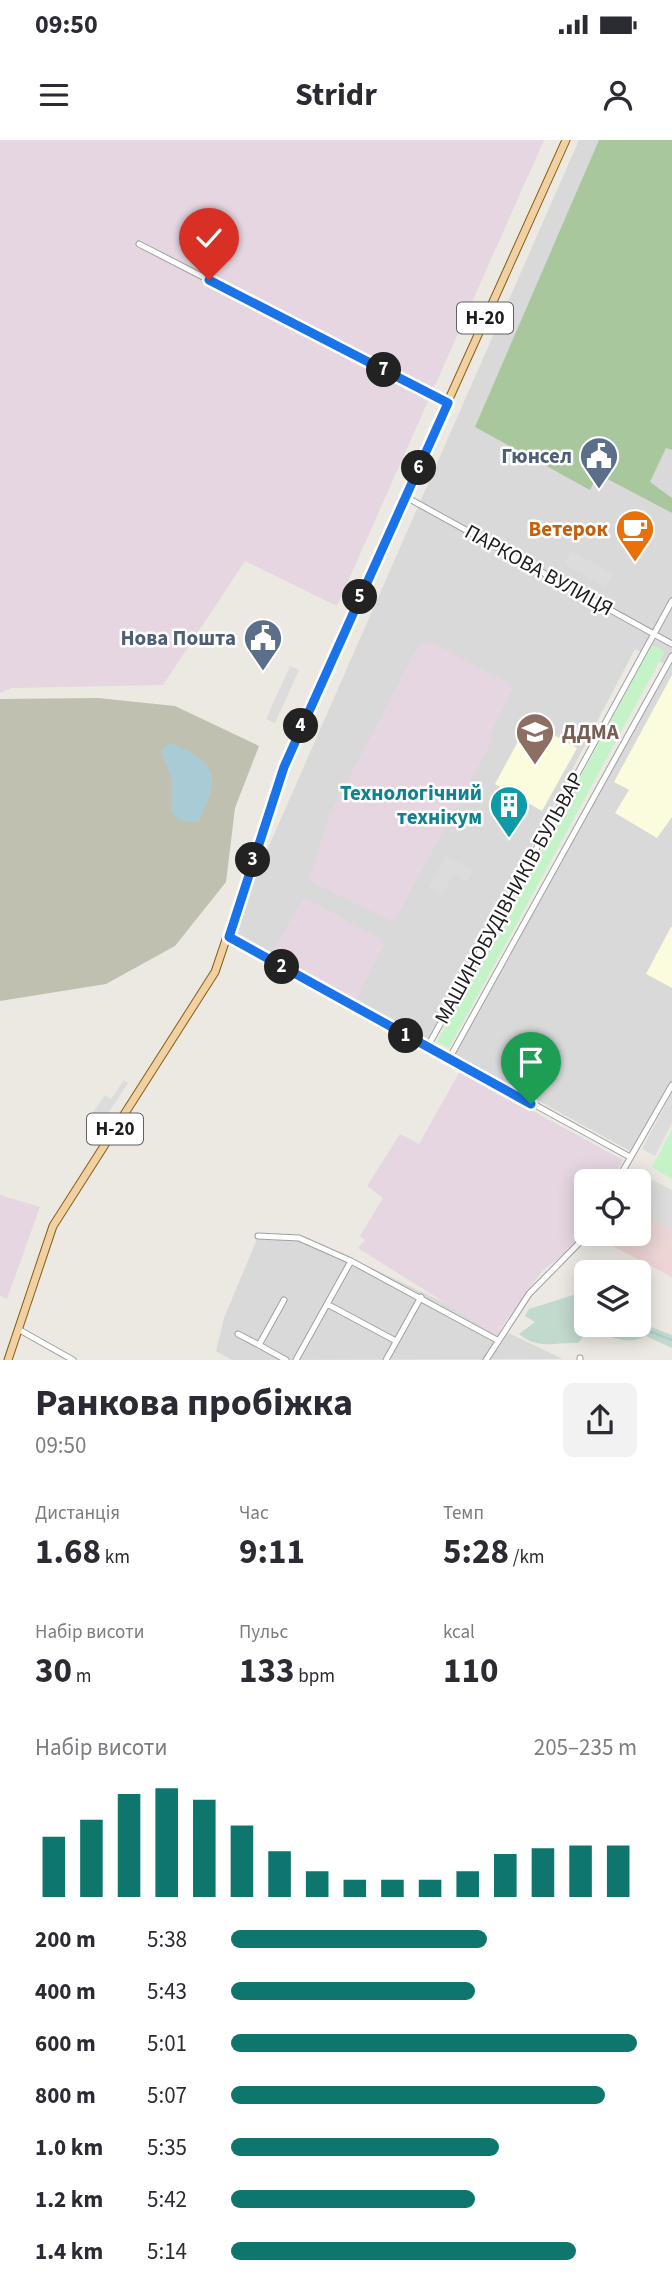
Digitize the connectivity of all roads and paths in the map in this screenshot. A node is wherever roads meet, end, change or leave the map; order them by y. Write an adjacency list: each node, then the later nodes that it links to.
1 (566, 140): 3 (main road, Н-20)
2 (139, 244): 3 (street)
3 (448, 403): 4 (main road, Н-20)
4 (405, 497): 6 (street, ПАРКОВА ВУЛИЦЯ); 9 (main road, Н-20)
5 (672, 601): 6 (street, МАШИНОБУДІВНИКІВ БУЛЬВАР)
6 (654, 634): 7 (street, ПАРКОВА ВУЛИЦЯ); 10 (street, МАШИНОБУДІВНИКІВ БУЛЬВАР)
7 (672, 643)
8 (672, 656): 11 (street, МАШИНОБУДІВНИКІВ БУЛЬВАР)
9 (229, 937): 10 (street); 21 (main road, Н-20)
10 (427, 1048): 11 (street)
11 (449, 1059): 13 (street)
12 (672, 1085): 13 (street)
13 (630, 1157): 14 (street)
14 (624, 1169)
15 (258, 1236): 17 (street)
16 (579, 1246): 23 (street)
17 (351, 1261): 18 (street); 20 (street)
18 (421, 1297): 23 (street); 24 (street)
19 (284, 1300): 25 (street)
20 (327, 1304): 24 (street); 29 (street)
21 (18, 1329): 26 (main road, Н-20); 27 (street)
22 (238, 1334): 25 (street)
23 (497, 1339): 31 (street)
24 (396, 1341): 30 (street)
25 (259, 1345): 28 (street)
26 (8, 1360)
27 (73, 1360)
28 (286, 1360)
29 (296, 1360)
30 (386, 1360)
31 (486, 1360)

